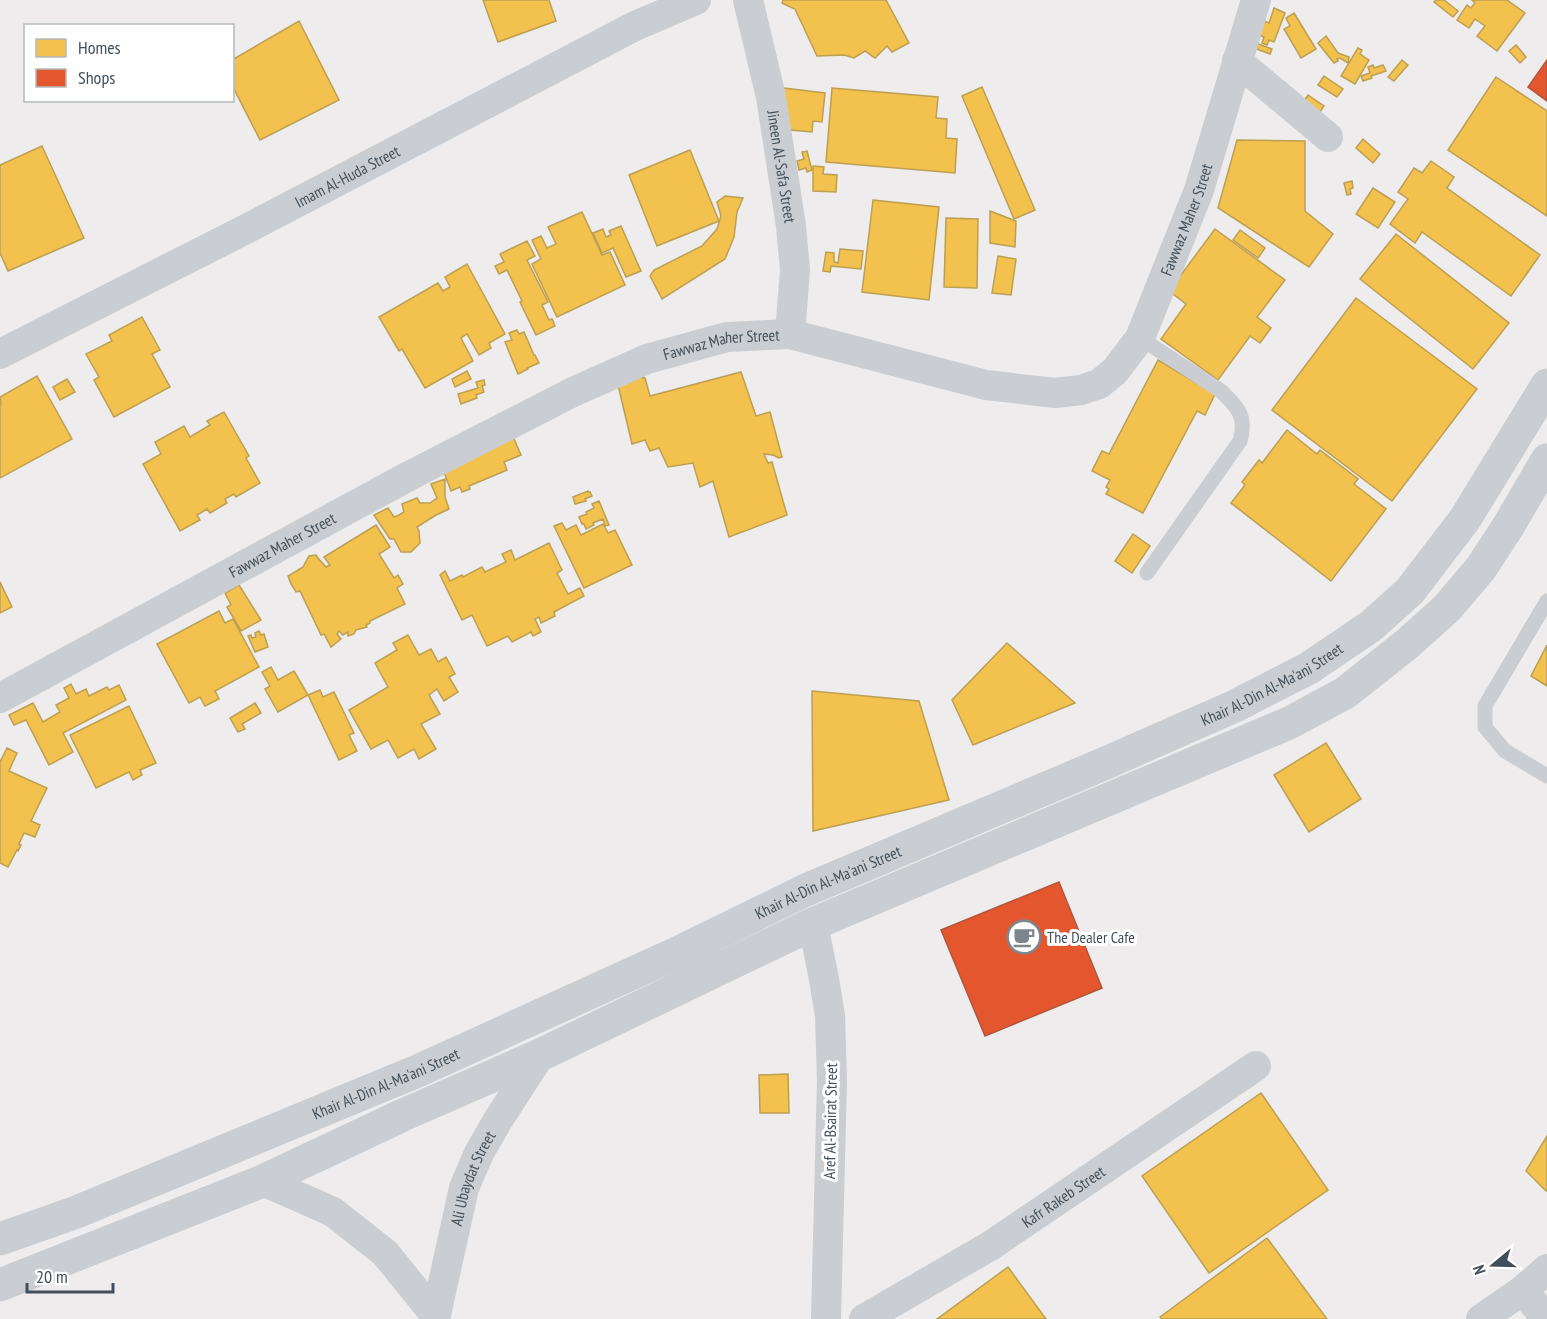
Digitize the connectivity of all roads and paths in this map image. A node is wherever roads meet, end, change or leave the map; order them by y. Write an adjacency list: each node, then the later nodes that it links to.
1 (696, 0): 8 (street, Imam Al-Huda Street)
2 (748, 0): 6 (street, Jineen Al-Safa Street)
3 (1256, 0): 4 (street, Fawwaz Maher Street)
4 (1237, 61): 5 (street); 7 (street, Fawwaz Maher Street)
5 (1328, 137)
6 (790, 334): 7 (street, Fawwaz Maher Street); 13 (street, Fawwaz Maher Street)
7 (1140, 338): 11 (lane)
8 (0, 354)
9 (1547, 385): 19 (street, Khair Al-Din Al-Ma'ani Street)
10 (1547, 460): 15 (street, Khair Al-Din Al-Ma'ani Street)
11 (1147, 573)
12 (1547, 601): 14 (lane)
13 (0, 698)
14 (1547, 776)
15 (813, 924): 16 (street, Khair Al-Din Al-Ma'ani Street); 24 (street, Aref Al-Bsairat Street)
16 (540, 1055): 18 (street, Khair Al-Din Al-Ma'ani Street); 23 (street, Ali Ubaydat Street)
17 (1256, 1066): 25 (street, Kafr Rakeb Street)
18 (263, 1181): 21 (street, Khair Al-Din Al-Ma'ani Street); 23 (street, Ali Ubaydat Street)
19 (0, 1239)
20 (1547, 1269): 22 (street)
21 (0, 1285)
22 (1523, 1290): 26 (street); 27 (street)
23 (435, 1318)
24 (826, 1319)
25 (864, 1319)
26 (1481, 1319)
27 (1546, 1319)

